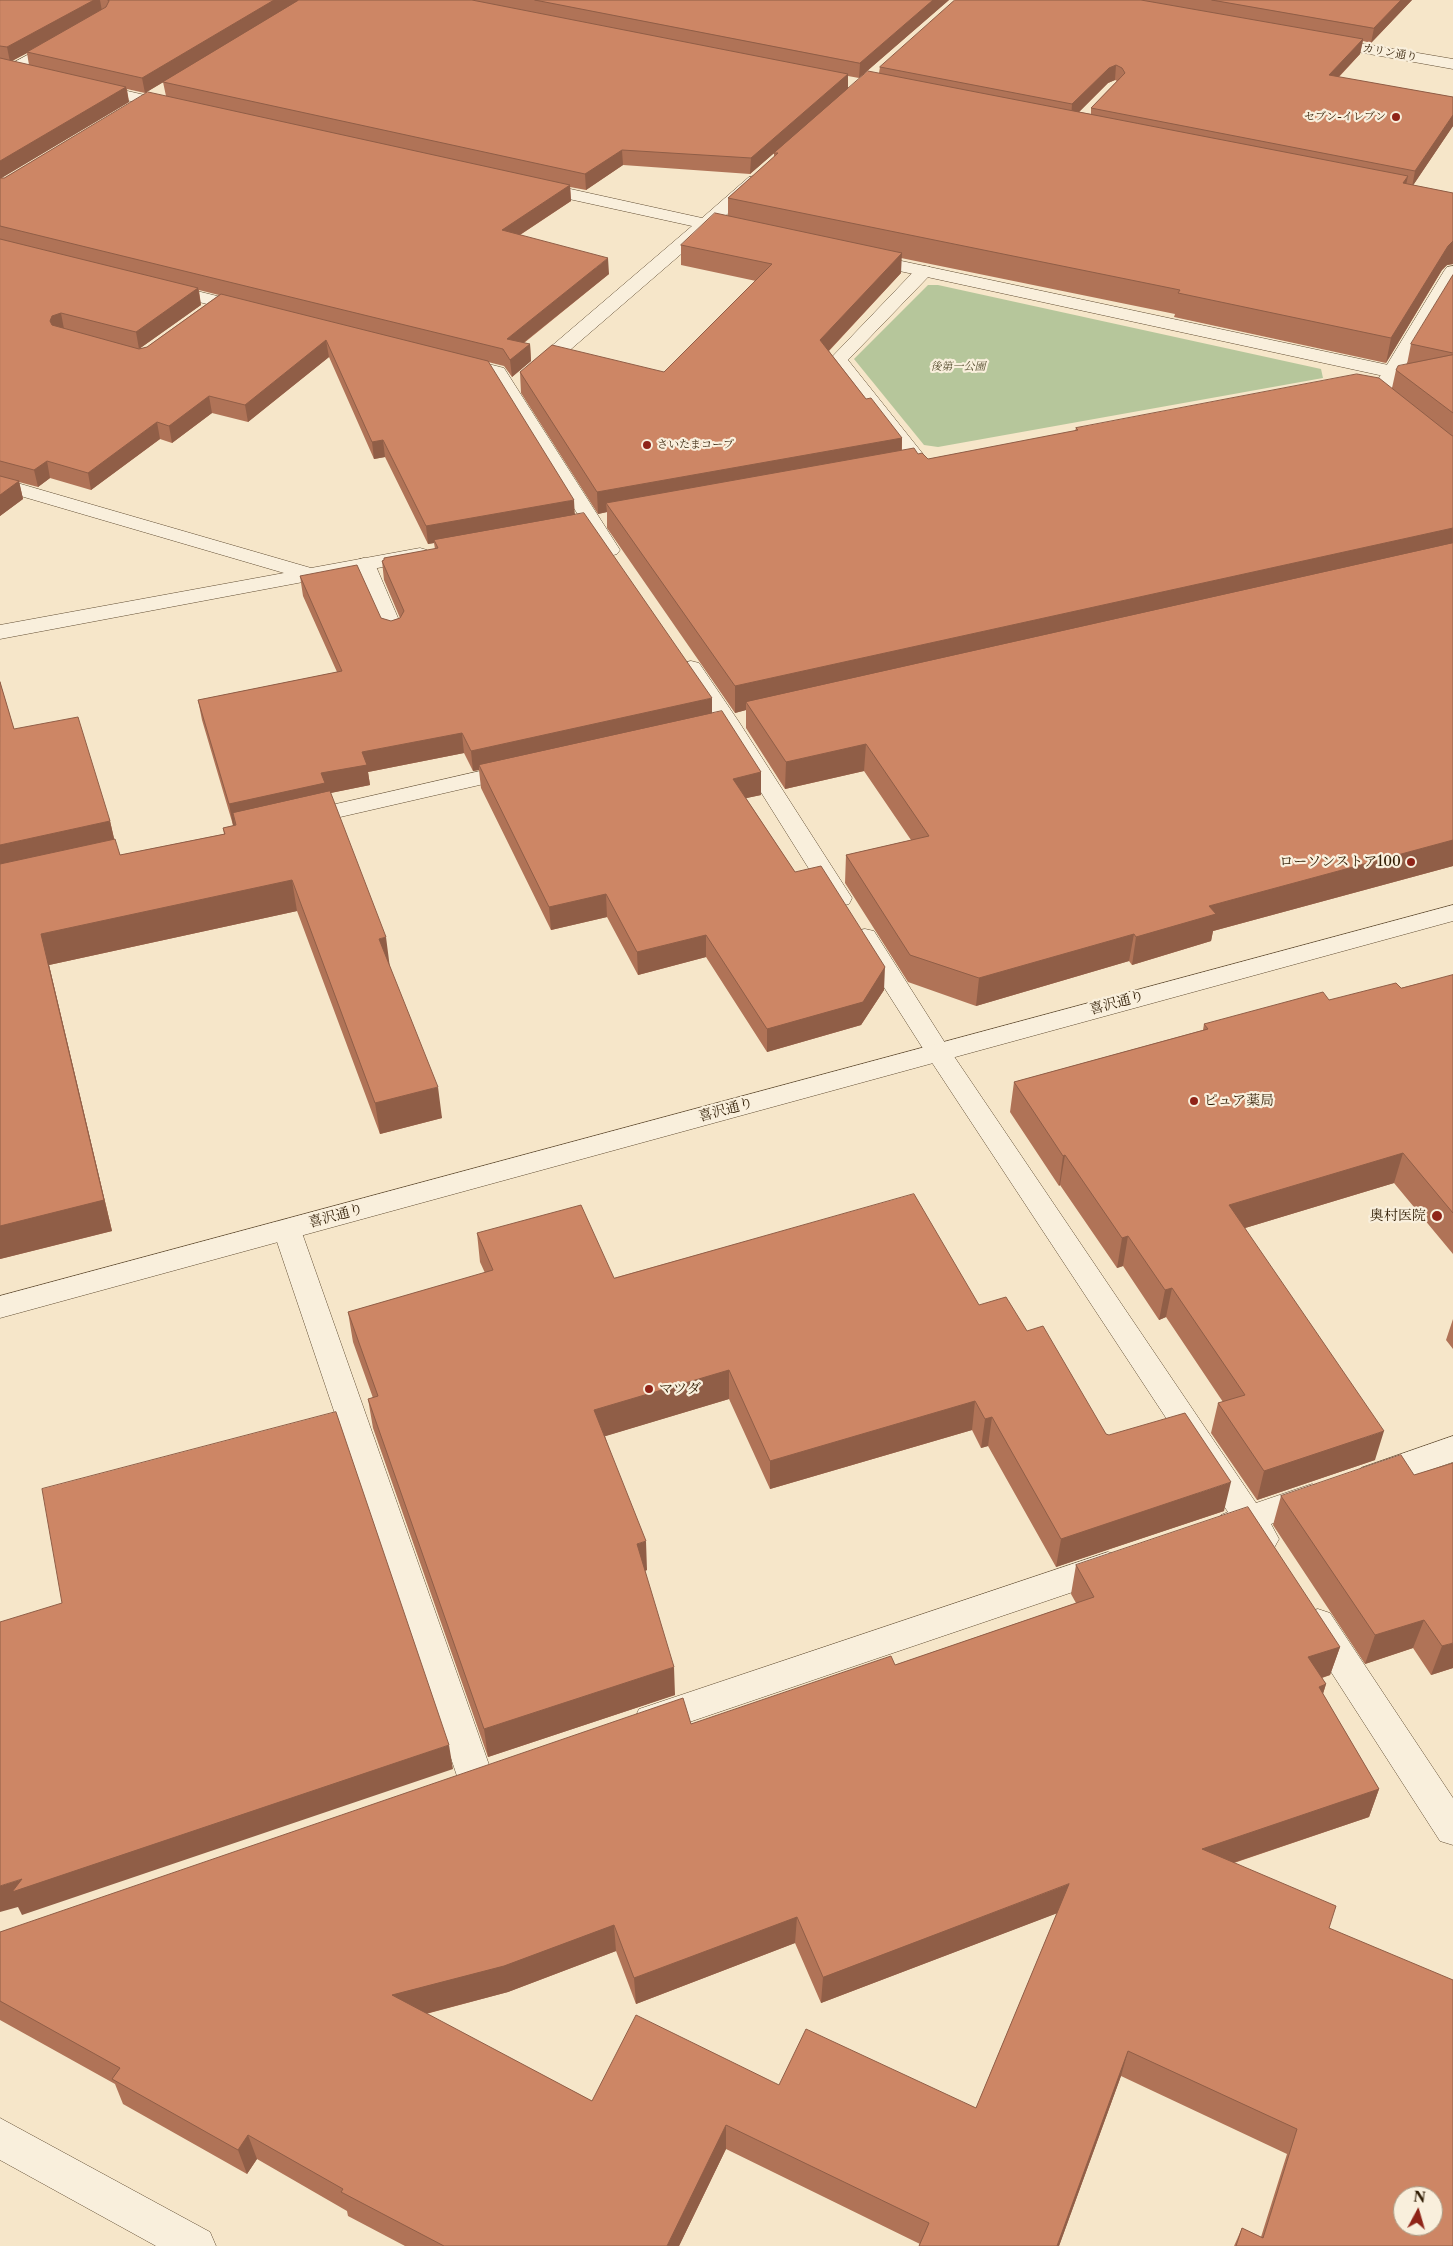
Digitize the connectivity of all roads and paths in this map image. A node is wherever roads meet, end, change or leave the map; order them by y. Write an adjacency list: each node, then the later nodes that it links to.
1 (78, 32): 4 (street)
2 (1306, 38): 3 (street, カリン通り)
3 (1453, 64)
4 (5, 69): 5 (street)
5 (38, 76)
6 (75, 84): 8 (street)
7 (165, 90): 8 (street)
8 (149, 101): 9 (street); 10 (street)
9 (187, 109)
10 (132, 110)
11 (766, 171): 13 (street)
12 (514, 182): 13 (street)
13 (706, 224): 14 (street); 22 (street)
14 (754, 234)
15 (848, 254): 16 (street)
16 (924, 271): 21 (street); 24 (street)
17 (1453, 271): 21 (street)
18 (144, 283): 19 (street)
19 (268, 314)
20 (439, 357): 22 (street)
21 (1393, 372): 23 (street)
22 (510, 391): 28 (street)
23 (1453, 456)
24 (921, 464)
25 (0, 484): 29 (street)
26 (440, 550): 27 (street)
27 (364, 564): 29 (street); 31 (street)
28 (624, 571)
29 (308, 574): 30 (street)
30 (0, 632)
31 (394, 632)
32 (679, 651): 36 (street)
33 (534, 766): 34 (street)
34 (282, 823)
35 (1453, 913): 36 (street, 喜沢通り)
36 (938, 1052): 37 (street, 喜沢通り); 40 (street)
37 (287, 1230): 38 (street, 喜沢通り); 46 (street)
38 (0, 1307)
39 (1453, 1449): 40 (street)
40 (1249, 1518): 41 (street); 43 (street)
41 (1202, 1534)
42 (1136, 1557): 45 (street)
43 (1276, 1560)
44 (1303, 1601): 47 (street)
45 (627, 1728)
46 (476, 1779)
47 (1453, 1829)
48 (0, 2138): 49 (street)
49 (196, 2246)

